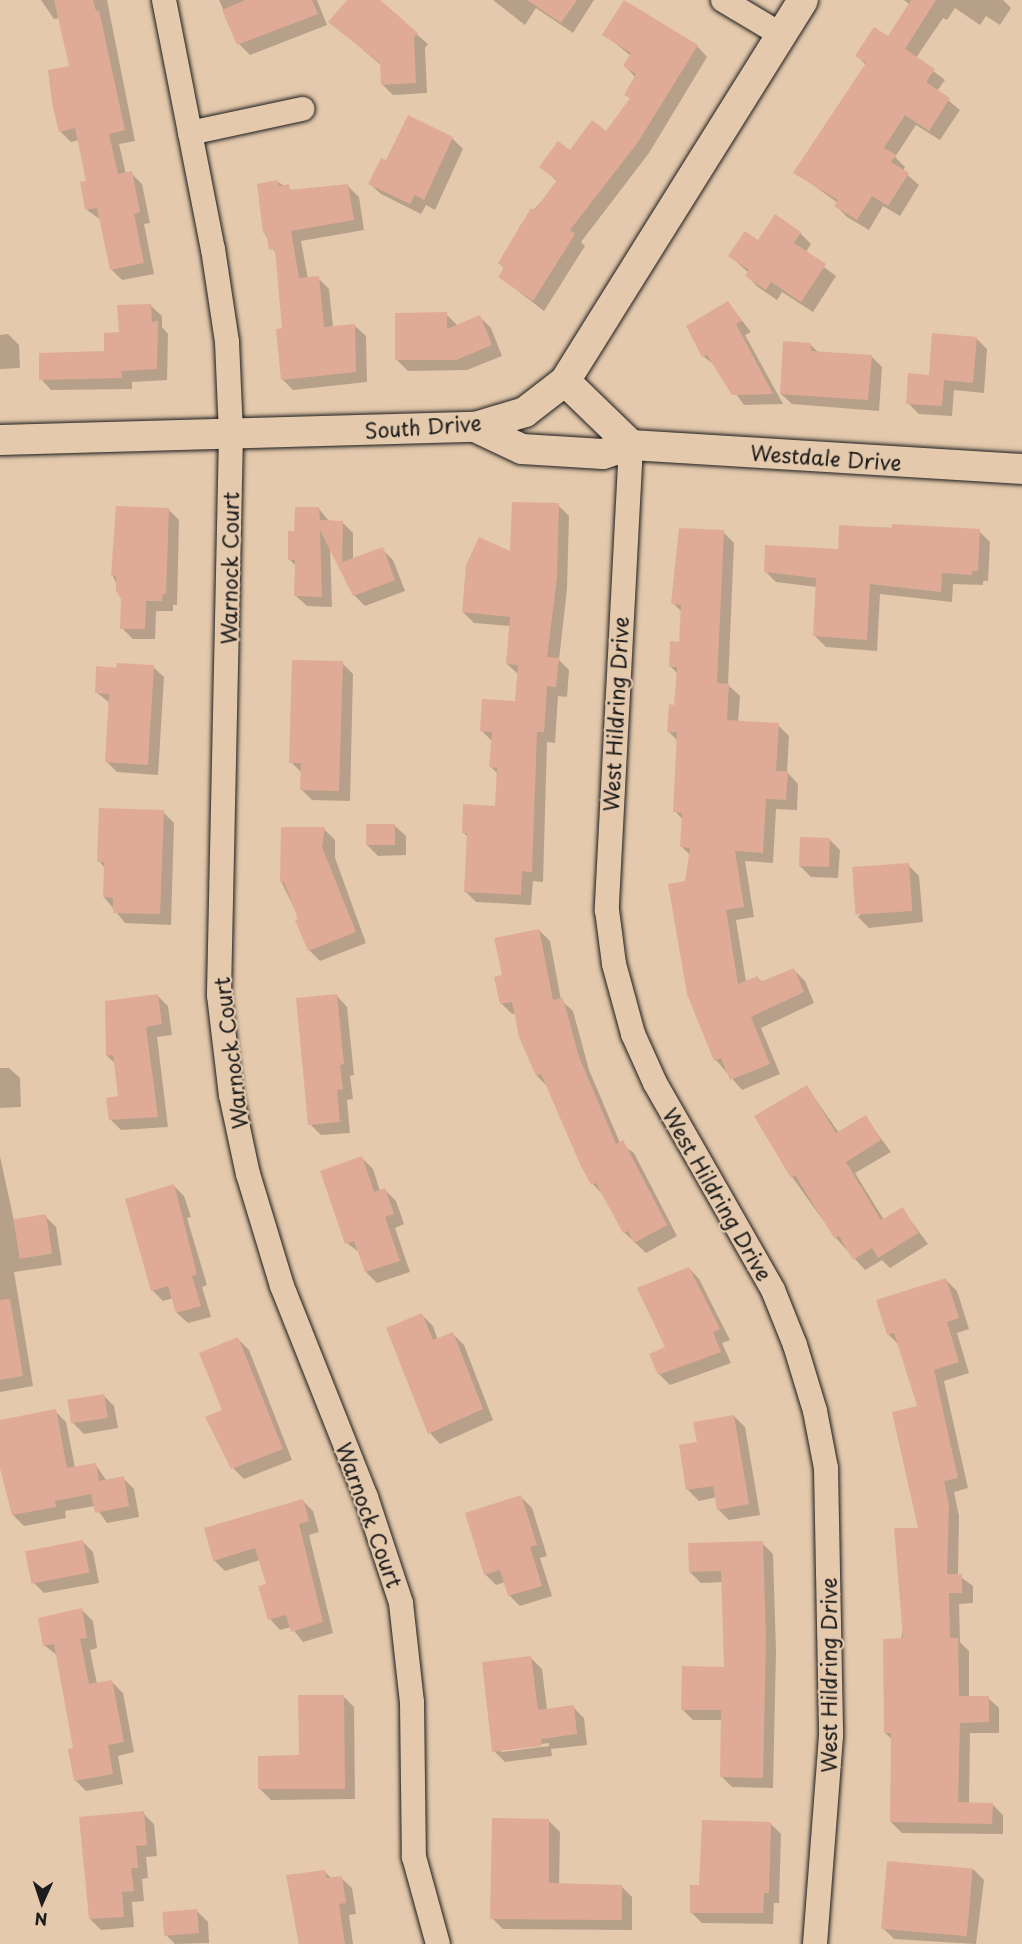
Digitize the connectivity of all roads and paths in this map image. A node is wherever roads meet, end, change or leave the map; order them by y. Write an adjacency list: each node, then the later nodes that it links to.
1 (164, 0): 6 (street, Warnock Court)
2 (723, 0): 4 (street)
3 (803, 0): 4 (street, South Drive)
4 (780, 34): 7 (street, South Drive)
5 (302, 108): 6 (street)
6 (190, 133): 9 (street, Warnock Court)
7 (565, 381): 8 (street, South Drive); 11 (street)
8 (475, 427): 9 (street, South Drive); 11 (street, Westdale Drive)
9 (231, 434): 10 (street, South Drive); 13 (street, Warnock Court)
10 (0, 440)
11 (631, 445): 12 (street, Westdale Drive); 14 (street, West Hildring Drive)
12 (1022, 469)
13 (438, 1944)
14 (815, 1944)

